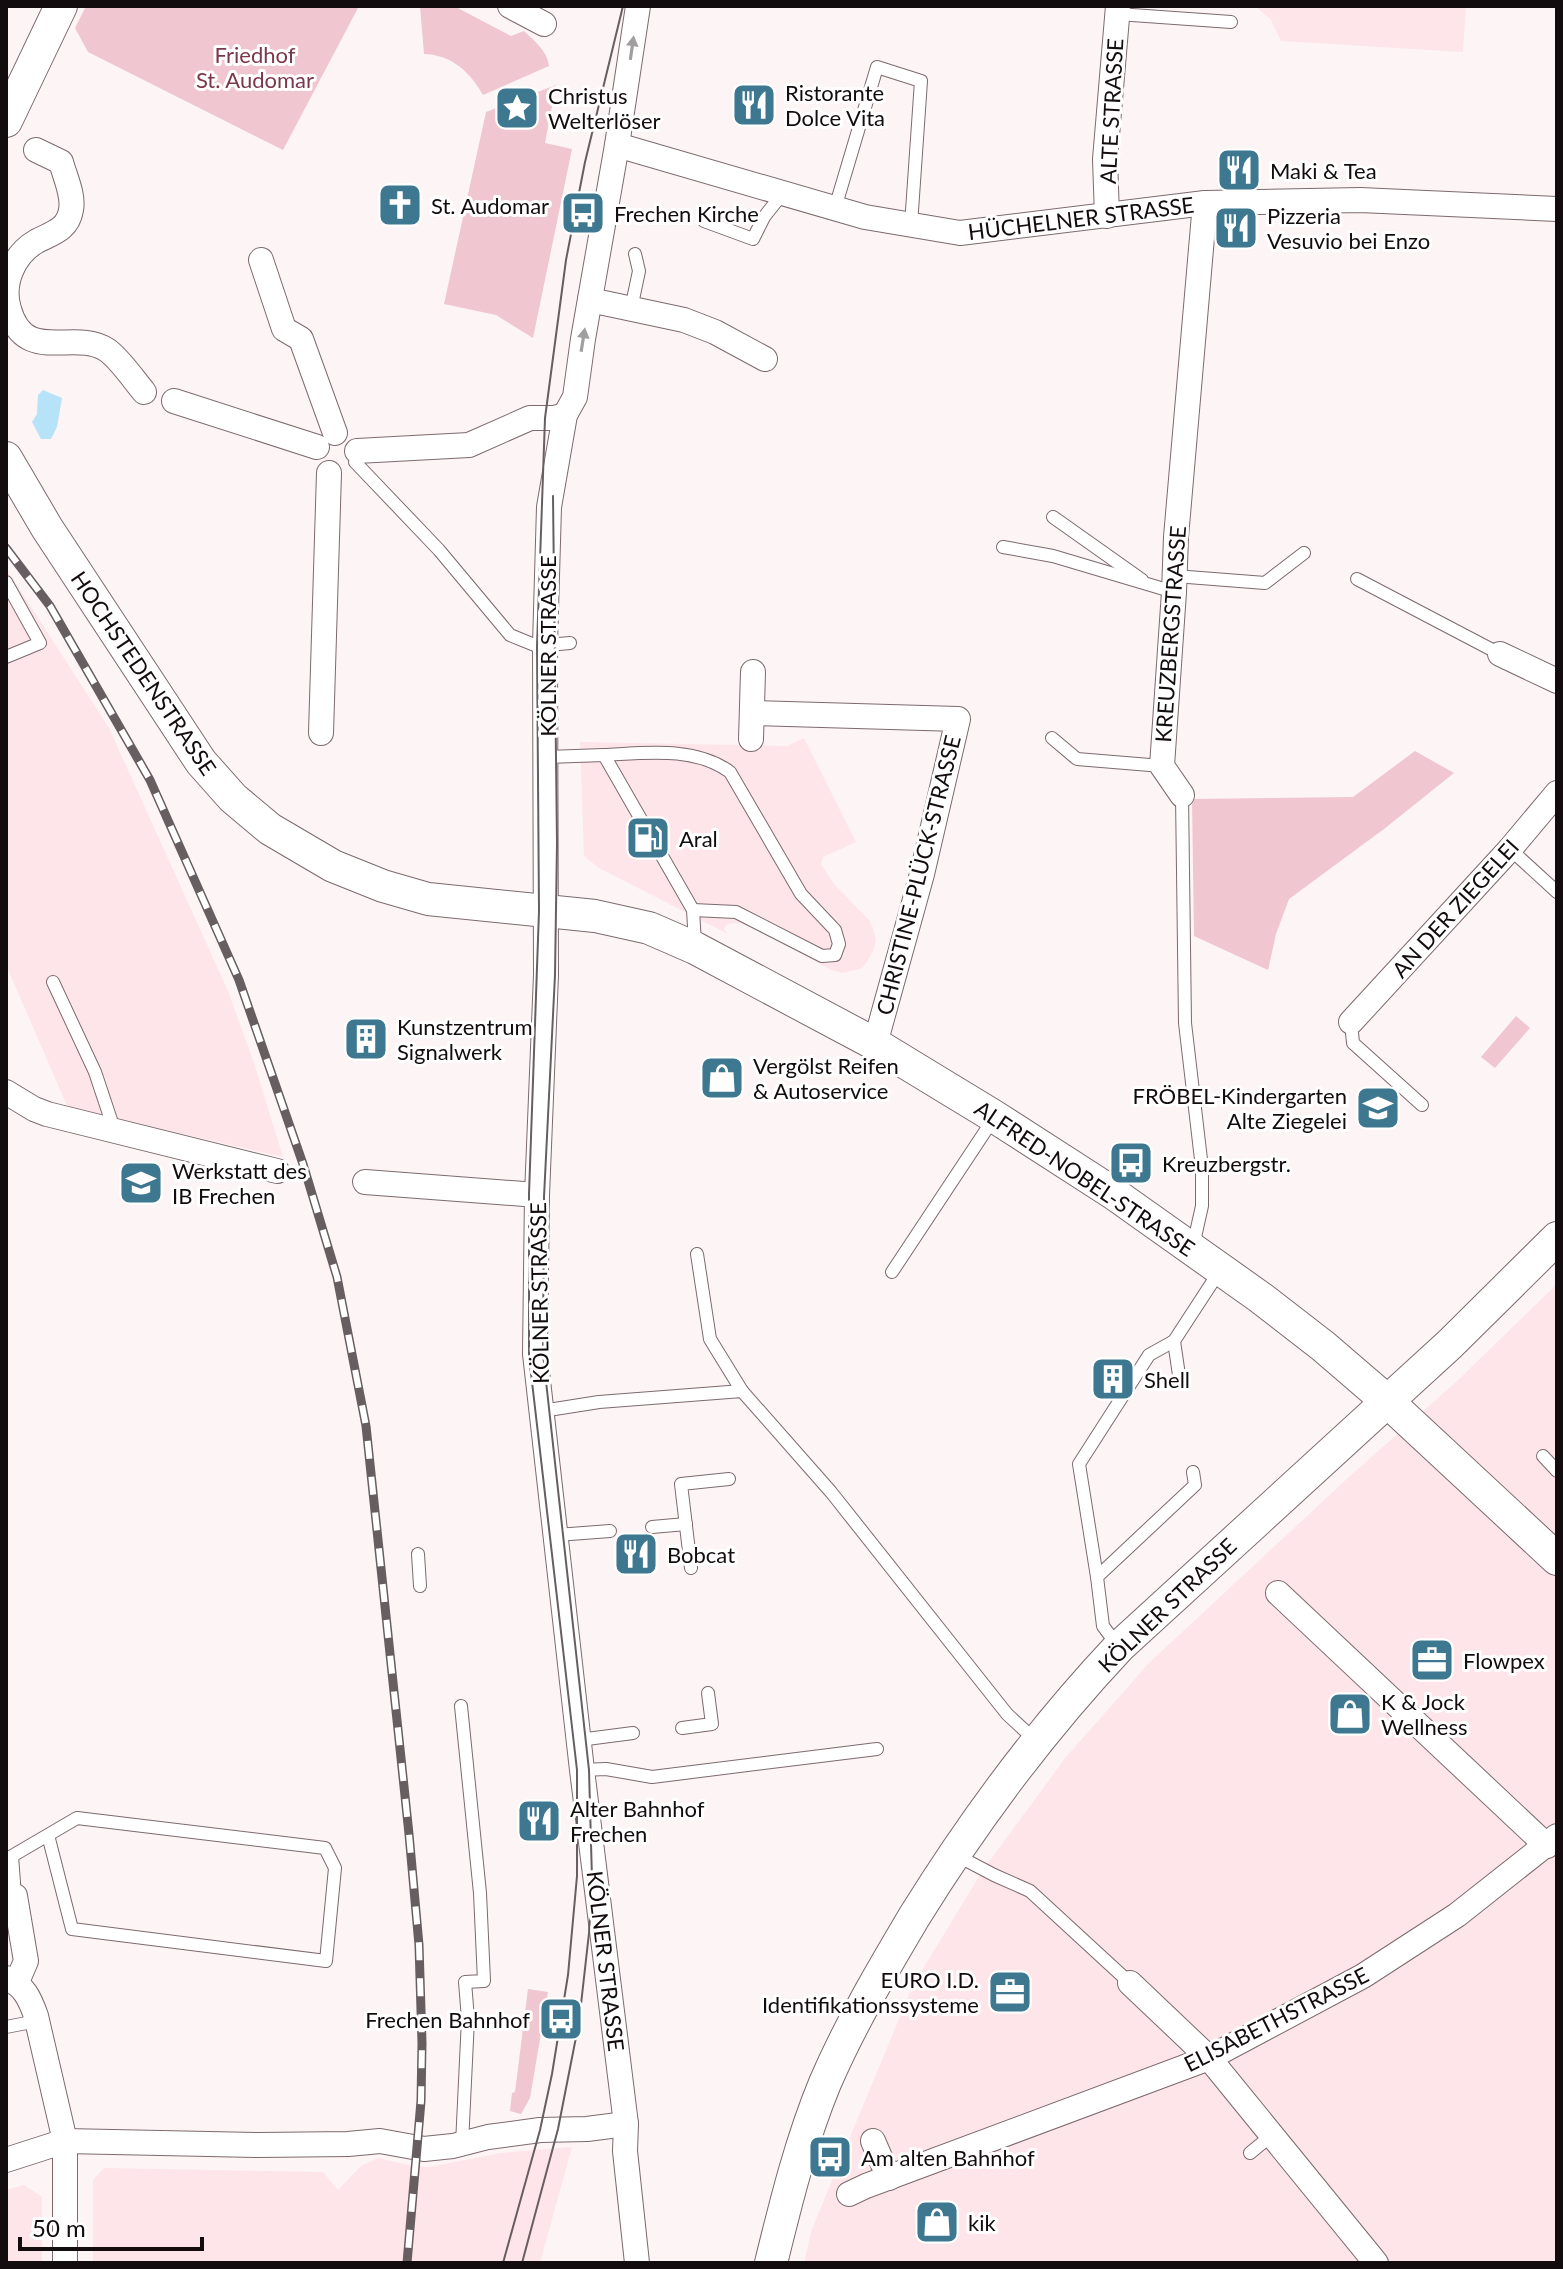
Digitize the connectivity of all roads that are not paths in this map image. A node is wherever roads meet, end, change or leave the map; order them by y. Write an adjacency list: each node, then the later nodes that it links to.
1 (61, 6): 7 (street)
2 (510, 6): 6 (street)
3 (638, 6): 8 (street, KÖLNER STRASSE, one-way to 3)
4 (1118, 10): 5 (lane); 14 (street, ALTE STRASSE)
5 (1231, 22)
6 (544, 24)
7 (6, 121)
8 (617, 145): 10 (street, HÜCHELNER STRASSE); 19 (street, KÖLNER STRASSE)
9 (36, 150): 22 (street)
10 (783, 193): 12 (street, HÜCHELNER STRASSE); 15 (lane)
11 (1205, 203): 13 (street, HÜCHELNER STRASSE); 14 (street, HÜCHELNER STRASSE); 34 (street, KREUZBERGSTRASSE)
12 (835, 208): 16 (street, HÜCHELNER STRASSE); 16 (lane)
13 (1557, 209)
14 (1107, 216): 16 (street, HÜCHELNER STRASSE)
15 (704, 221)
16 (911, 225)
17 (635, 254): 20 (lane)
18 (261, 260): 25 (street)
19 (590, 300): 20 (street); 24 (street, KÖLNER STRASSE, one-way to 19)
20 (631, 309): 21 (street)
21 (765, 359)
22 (144, 392)
23 (174, 401): 25 (street)
24 (565, 415): 26 (street); 37 (street, KÖLNER STRASSE)
25 (326, 440): 26 (street); 28 (street)
26 (356, 456): 28 (street); 37 (lane)
27 (6, 458): 54 (street, HOCHSTEDENSTRASSE)
28 (329, 473): 43 (street)
29 (1053, 517): 35 (lane)
30 (1003, 547): 35 (lane)
31 (1304, 553): 34 (lane)
32 (1357, 579): 38 (lane)
33 (6, 582): 39 (lane)
34 (1174, 584): 35 (lane); 48 (street, KREUZBERGSTRASSE)
35 (1150, 586)
36 (570, 643): 37 (lane)
37 (545, 645): 47 (street, KÖLNER STRASSE)
38 (1500, 654): 41 (street)
39 (6, 657)
40 (753, 672): 42 (street)
41 (1557, 681)
42 (752, 713): 45 (street); 58 (street, CHRISTINE-PLÜCK-STRASSE)
43 (321, 733)
44 (1052, 738): 48 (lane)
45 (751, 739)
46 (604, 755): 47 (lane); 53 (lane); 53 (lane)
47 (547, 757): 54 (street, KÖLNER STRASSE)
48 (1162, 766): 50 (street, KREUZBERGSTRASSE)
49 (1557, 793): 51 (street, AN DER ZIEGELEI)
50 (1182, 795): 67 (lane, KREUZBERGSTRASSE)
51 (1510, 849): 52 (lane); 57 (street, AN DER ZIEGELEI)
52 (1557, 892)
53 (693, 910): 55 (lane)
54 (547, 912): 55 (street, ALFRED-NOBEL-STRASSE); 65 (street, KÖLNER STRASSE)
55 (695, 948): 58 (street, ALFRED-NOBEL-STRASSE)
56 (53, 982): 62 (lane)
57 (1351, 1022): 60 (lane)
58 (875, 1044): 61 (street, ALFRED-NOBEL-STRASSE)
59 (6, 1092): 62 (street)
60 (1422, 1105)
61 (995, 1117): 67 (street, ALFRED-NOBEL-STRASSE); 70 (lane)
62 (114, 1129): 63 (street)
63 (277, 1171)
64 (365, 1182): 65 (street)
65 (537, 1195): 75 (street, KÖLNER STRASSE)
66 (1557, 1238): 74 (street, KÖLNER STRASSE)
67 (1193, 1250): 69 (street, ALFRED-NOBEL-STRASSE)
68 (697, 1254): 73 (lane)
69 (1221, 1269): 71 (lane); 74 (street, ALFRED-NOBEL-STRASSE)
70 (892, 1272)
71 (1174, 1341): 72 (lane); 87 (lane)
72 (1180, 1382)
73 (742, 1391): 75 (lane); 96 (lane)
74 (1387, 1401): 85 (street, ALFRED-NOBEL-STRASSE); 90 (street, KÖLNER STRASSE)
75 (542, 1411): 83 (street, KÖLNER STRASSE)
76 (1543, 1456): 77 (lane)
77 (1557, 1471)
78 (1193, 1472): 87 (lane)
79 (729, 1479): 80 (lane)
80 (686, 1524): 81 (lane); 86 (lane)
81 (652, 1527)
82 (610, 1531): 83 (lane)
83 (557, 1535): 95 (street, KÖLNER STRASSE)
84 (418, 1554): 88 (lane)
85 (1557, 1559)
86 (691, 1568)
87 (1097, 1577): 90 (lane)
88 (420, 1586)
89 (1278, 1593): 100 (street, ELISABETHSTRASSE)
90 (1119, 1647): 96 (street, KÖLNER STRASSE)
91 (708, 1693): 93 (lane)
92 (461, 1706): 112 (lane)
93 (682, 1728)
94 (633, 1733): 95 (lane)
95 (579, 1740): 98 (street, KÖLNER STRASSE)
96 (1036, 1741): 101 (street, KÖLNER STRASSE)
97 (877, 1749): 98 (lane)
98 (582, 1770): 108 (street, KÖLNER STRASSE)
99 (48, 1835): 99 (lane); 102 (lane)
100 (1552, 1841): 107 (street, ELISABETHSTRASSE)
101 (954, 1853): 104 (lane); 119 (street, KÖLNER STRASSE)
102 (11, 1894): 103 (street)
103 (11, 1980): 105 (street)
104 (1130, 1983): 107 (street)
105 (37, 2021): 106 (lane); 110 (street)
106 (6, 2027)
107 (1209, 2058): 109 (street); 115 (street, ELISABETHSTRASSE)
108 (626, 2124): 112 (street); 118 (street, KÖLNER STRASSE)
109 (1272, 2135): 113 (lane); 120 (street)
110 (65, 2141): 112 (street); 114 (street); 117 (street)
111 (873, 2141): 115 (street)
112 (462, 2144)
113 (1250, 2153)
114 (6, 2160)
115 (889, 2178): 116 (street, ELISABETHSTRASSE)
116 (849, 2194)
117 (65, 2263)
118 (637, 2263)
119 (771, 2263)
120 (1376, 2263)

